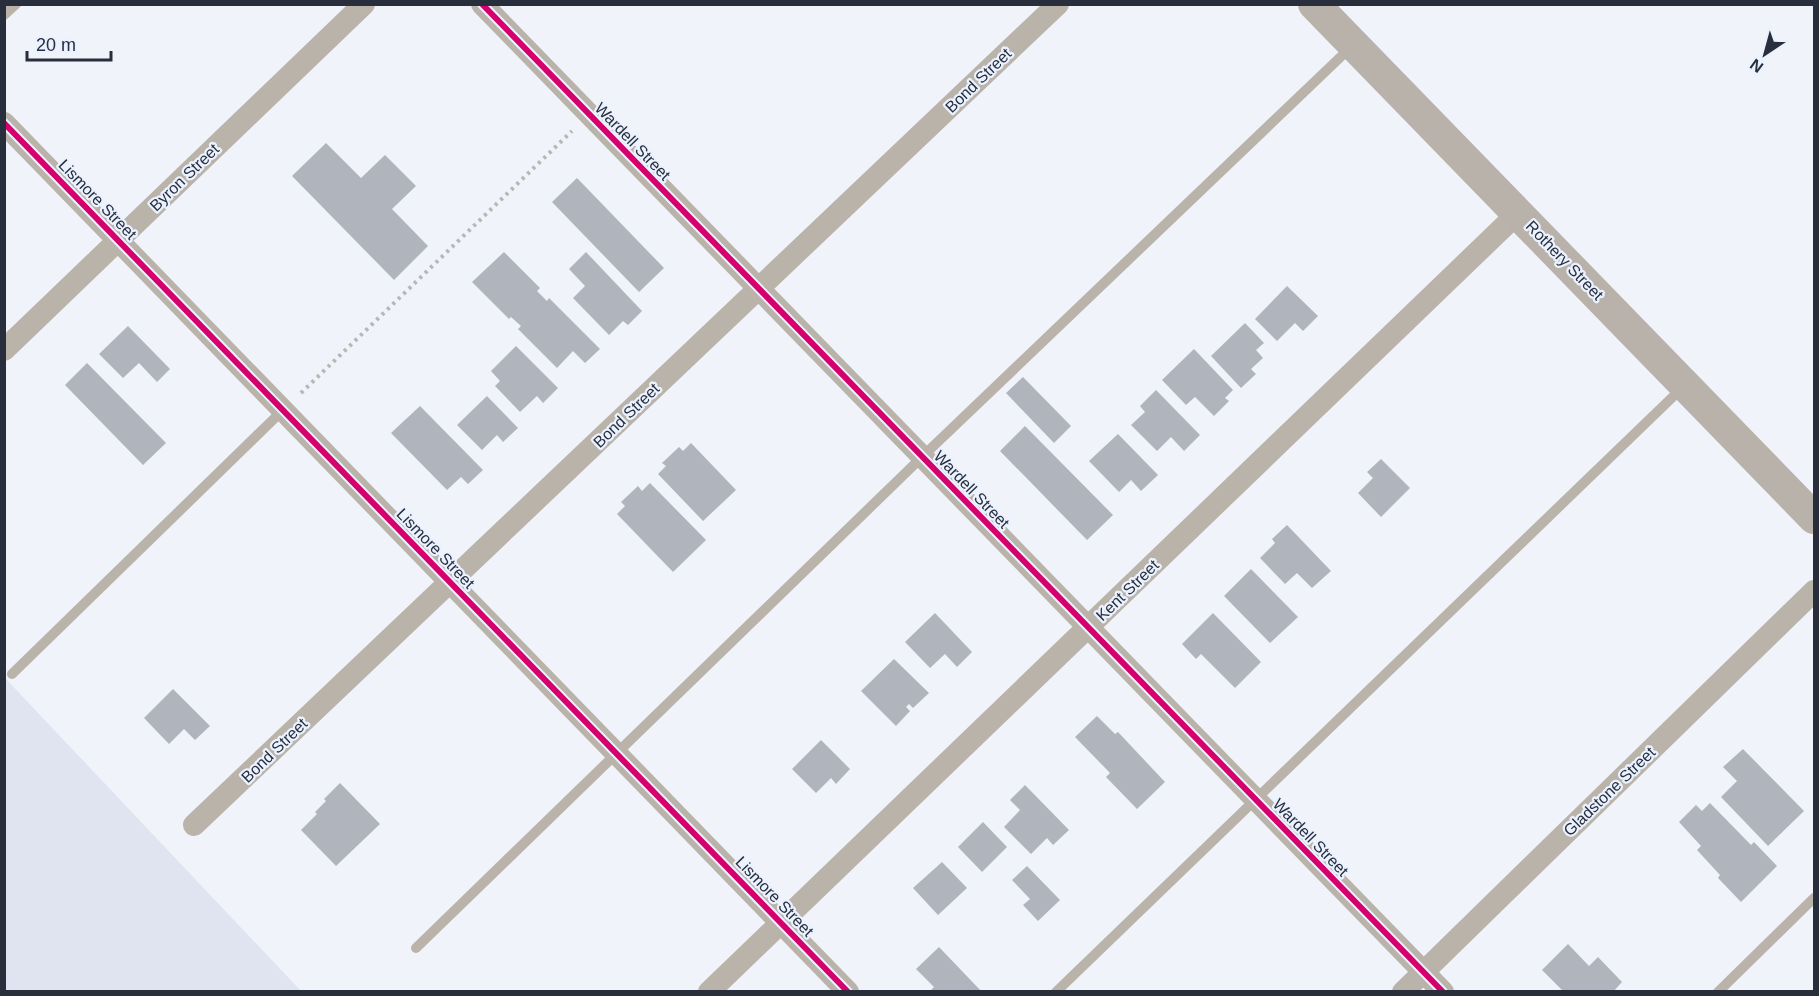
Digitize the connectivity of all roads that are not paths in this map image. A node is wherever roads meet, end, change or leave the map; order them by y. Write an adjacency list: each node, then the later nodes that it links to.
1 (16, 4): 6 (lane)
2 (364, 4): 10 (street, Byron Street)
3 (482, 4): 11 (street, Wardell Street)
4 (1058, 4): 11 (street, Bond Street)
5 (1314, 4): 7 (main road, Rothery Street)
6 (4, 15)
7 (1353, 45): 9 (main road, Rothery Street); 15 (lane)
8 (4, 123): 10 (street, Lismore Street)
9 (1518, 213): 13 (main road, Rothery Street); 19 (street, Kent Street)
10 (119, 240): 12 (street, Byron Street); 14 (street, Lismore Street)
11 (759, 289): 15 (street, Wardell Street); 17 (street, Bond Street)
12 (4, 350)
13 (1686, 385): 16 (main road, Rothery Street); 22 (lane)
14 (283, 410): 17 (street, Lismore Street); 20 (lane)
15 (922, 457): 19 (street, Wardell Street); 21 (lane)
16 (1815, 518)
17 (450, 582): 21 (street, Lismore Street); 23 (street, Bond Street)
18 (1815, 591): 27 (street, Gladstone Street)
19 (1088, 627): 22 (street, Wardell Street); 25 (street, Kent Street)
20 (12, 674)
21 (616, 753): 25 (street, Lismore Street); 26 (lane)
22 (1255, 799): 27 (street, Wardell Street); 30 (lane)
23 (194, 825)
24 (1815, 898): 33 (lane)
25 (781, 922): 28 (street, Kent Street); 29 (street, Lismore Street)
26 (416, 948)
27 (1424, 972): 31 (street, Gladstone Street); 32 (street, Wardell Street)
28 (709, 992)
29 (848, 992)
30 (1056, 992)
31 (1403, 992)
32 (1443, 992)
33 (1718, 992)

